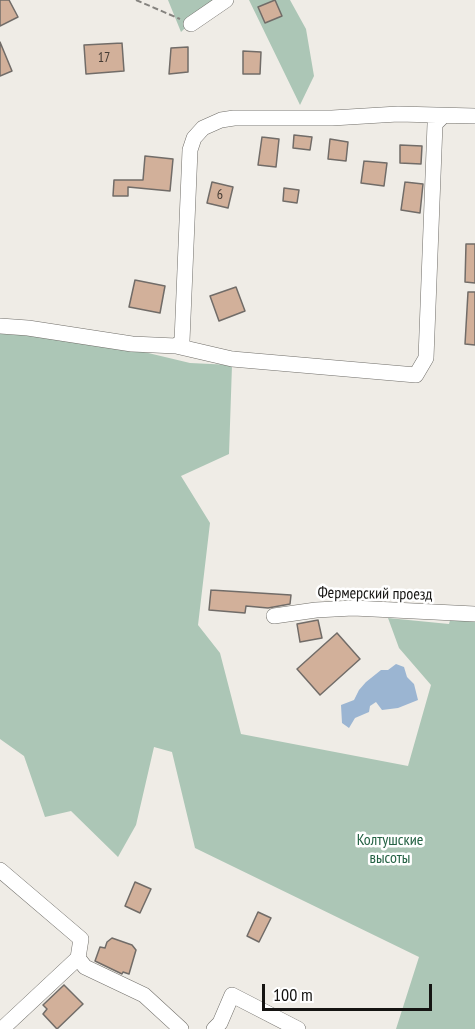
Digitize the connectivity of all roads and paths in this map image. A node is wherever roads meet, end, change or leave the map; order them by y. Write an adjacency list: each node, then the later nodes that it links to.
1 (136, 0): 3 (path)
2 (226, 0): 3 (street)
3 (191, 24)
4 (475, 116): 5 (street)
5 (442, 117): 7 (street); 7 (street)
6 (0, 326): 7 (street)
7 (176, 345)
8 (475, 614): 9 (street, Фермерский проезд)
9 (274, 616)
10 (0, 870): 11 (street)
11 (78, 958): 12 (street); 13 (street)
12 (2, 1029)
13 (181, 1029)
14 (214, 1029): 15 (street)
15 (298, 1029)

